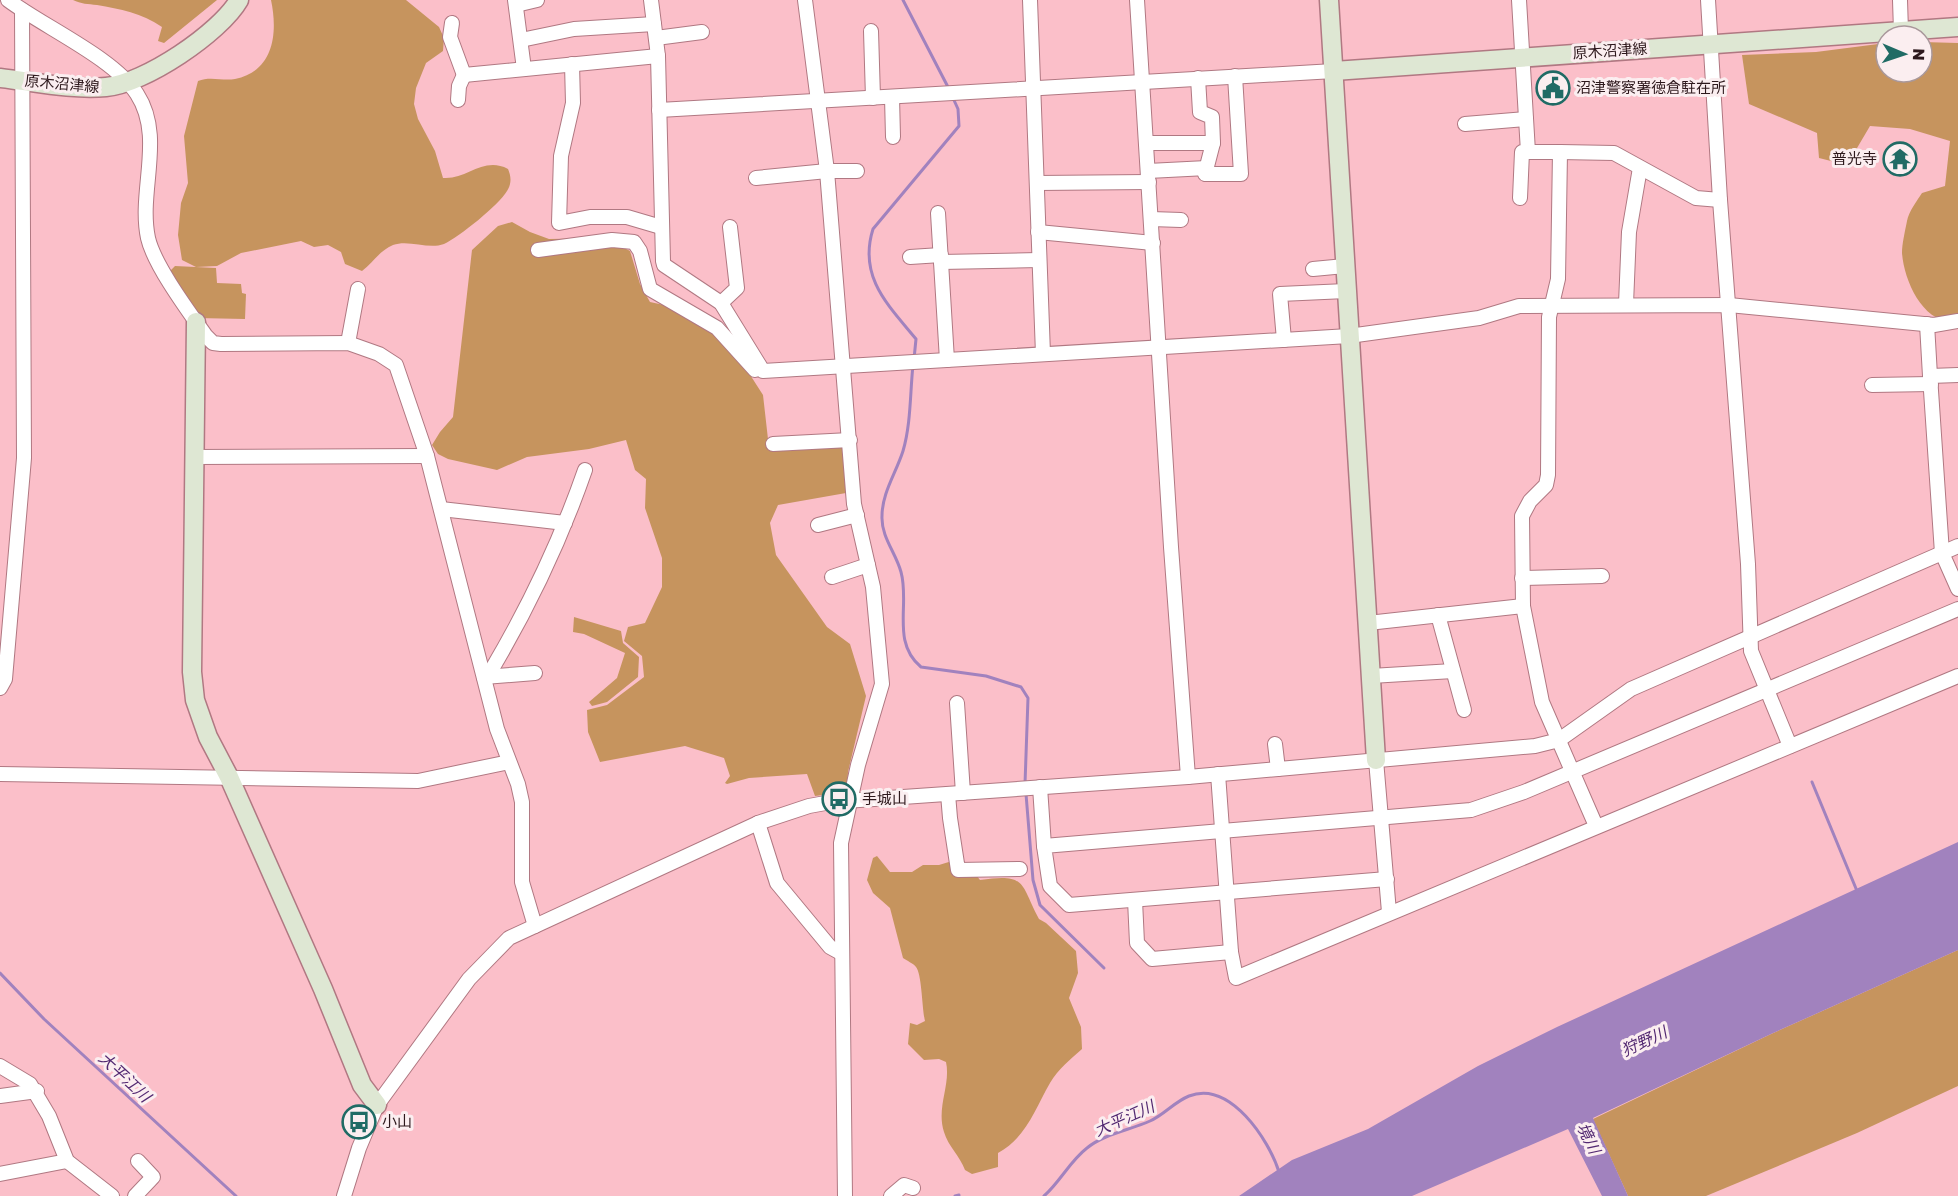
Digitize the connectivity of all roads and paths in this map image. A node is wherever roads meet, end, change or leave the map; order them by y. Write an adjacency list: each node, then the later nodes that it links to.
1 (8, 0): 13 (street)
2 (239, 0): 35 (street, 原木沼津線)
3 (537, 0): 12 (street)
4 (651, 0): 18 (street)
5 (806, 0): 40 (street)
6 (1029, 0): 36 (street)
7 (1137, 0): 34 (street)
8 (1329, 0): 28 (street)
9 (1519, 0): 25 (street)
10 (1708, 0): 23 (street)
11 (1900, 0): 15 (street)
12 (515, 3): 22 (street)
13 (22, 10): 33 (street); 35 (street)
14 (452, 23): 29 (street)
15 (1901, 24)
16 (1958, 27): 17 (street, 原木沼津線)
17 (1934, 29)
18 (655, 31): 20 (street); 22 (street); 24 (street)
19 (871, 31): 38 (street)
20 (702, 32)
21 (1874, 33): 23 (street, 原木沼津線)
22 (520, 40): 27 (street)
23 (1711, 44): 25 (street, 原木沼津線); 57 (street)
24 (658, 56): 26 (street); 41 (street)
25 (1522, 57): 28 (street, 原木沼津線); 42 (street)
26 (572, 64): 27 (street); 61 (street)
27 (524, 69): 29 (street)
28 (1334, 71): 30 (street); 69 (street)
29 (464, 75): 39 (street)
30 (1235, 76): 32 (street); 49 (street)
31 (0, 78): 33 (street, 原木沼津線)
32 (1198, 78): 34 (street); 45 (street)
33 (21, 80): 35 (street, 原木沼津線); 117 (street)
34 (1142, 80): 36 (street); 46 (street)
35 (126, 81): 78 (street)
36 (1033, 87): 37 (street); 55 (street)
37 (892, 97): 38 (street); 44 (street)
38 (873, 98): 40 (street)
39 (458, 100)
40 (820, 101): 41 (street); 51 (street)
41 (659, 111): 61 (street)
42 (1526, 119): 43 (street); 47 (street)
43 (1465, 124)
44 (893, 137)
45 (1213, 142): 46 (street); 49 (street)
46 (1146, 143): 53 (street)
47 (1531, 152): 48 (street); 56 (street)
48 (1560, 152): 50 (street); 76 (street)
49 (1207, 168): 53 (street)
50 (1640, 168): 57 (street); 74 (street)
51 (826, 171): 52 (street); 54 (street); 86 (street)
52 (857, 171)
53 (1149, 176): 55 (street); 59 (street)
54 (756, 178)
55 (1037, 183): 63 (street)
56 (1520, 198)
57 (1720, 200): 75 (street)
58 (938, 213): 67 (street)
59 (1151, 219): 60 (street); 64 (street)
60 (1181, 220)
61 (661, 227): 73 (street)
62 (730, 227): 73 (street)
63 (1038, 232): 64 (street); 68 (street)
64 (1153, 243): 83 (street)
65 (538, 250): 87 (street)
66 (910, 257): 67 (street)
67 (941, 259): 68 (street); 85 (street)
68 (1040, 260): 84 (street)
69 (1345, 266): 70 (street); 72 (street)
70 (1313, 269)
71 (358, 290): 82 (street)
72 (1346, 291): 80 (street); 81 (street)
73 (721, 303): 87 (street)
74 (1626, 304): 75 (street); 76 (street)
75 (1729, 305): 79 (street); 111 (street)
76 (1553, 307): 80 (street); 105 (street)
77 (1958, 321): 79 (street)
78 (196, 322): 82 (street); 94 (street)
79 (1927, 324): 89 (street)
80 (1349, 336): 81 (street); 110 (street)
81 (1284, 340): 83 (street)
82 (348, 343): 93 (street)
83 (1160, 346): 84 (street); 131 (street)
84 (1043, 354): 85 (street)
85 (947, 360): 86 (street)
86 (844, 364): 87 (street); 91 (street)
87 (763, 371)
88 (1958, 375): 89 (street)
89 (1930, 380): 90 (street); 101 (street)
90 (1872, 385)
91 (850, 440): 92 (street); 97 (street)
92 (772, 444)
93 (427, 456): 94 (street); 96 (street)
94 (194, 457): 130 (street)
95 (585, 470): 98 (street)
96 (441, 509): 98 (street); 116 (street)
97 (857, 515): 99 (street); 102 (street)
98 (565, 523): 116 (street)
99 (818, 525)
100 (1958, 546): 101 (street)
101 (1942, 552): 106 (street); 111 (street)
102 (868, 565): 104 (street); 134 (street)
103 (1602, 576): 105 (street)
104 (832, 577)
105 (1522, 578): 107 (street)
106 (1958, 589)
107 (1523, 606): 109 (street); 121 (street)
108 (1958, 609): 118 (street)
109 (1438, 615): 110 (street); 112 (street)
110 (1368, 623): 114 (street)
111 (1750, 636): 118 (street); 121 (street)
112 (1453, 671): 114 (street); 120 (street)
113 (535, 673): 116 (street)
114 (1371, 676): 124 (street)
115 (1958, 676): 123 (street)
116 (484, 677): 125 (street)
117 (0, 688)
118 (1766, 690): 123 (street); 127 (street)
119 (957, 702): 133 (street)
120 (1464, 710)
121 (1559, 740): 124 (street); 127 (street)
122 (1275, 744): 126 (street)
123 (1790, 746): 137 (street)
124 (1376, 760): 126 (street); 135 (street)
125 (509, 762): 130 (street); 145 (street)
126 (1278, 769): 129 (street)
127 (1572, 771): 135 (street); 137 (street)
128 (0, 774): 130 (street)
129 (1218, 774): 131 (street); 138 (street)
130 (230, 777): 151 (street)
131 (1188, 777): 132 (street)
132 (1035, 788): 133 (street); 139 (street)
133 (956, 793): 134 (street); 140 (street)
134 (851, 800): 136 (street); 147 (street)
135 (1382, 820): 138 (street); 141 (street)
136 (758, 824): 145 (street); 147 (street)
137 (1596, 826): 144 (street)
138 (1222, 832): 139 (street); 142 (street)
139 (1044, 846): 143 (street)
140 (1020, 869)
141 (1387, 879): 142 (street); 144 (street)
142 (1227, 892): 143 (street); 146 (street)
143 (1135, 900): 146 (street)
144 (1389, 912): 146 (street)
145 (535, 926): 151 (street)
146 (1231, 952)
147 (841, 953): 159 (street)
148 (0, 1066): 149 (street)
149 (37, 1091): 150 (street); 152 (street)
150 (0, 1096)
151 (377, 1105): 158 (street)
152 (67, 1161): 154 (street); 156 (street)
153 (138, 1161): 157 (street)
154 (0, 1174)
155 (913, 1188): 160 (street)
156 (112, 1196)
157 (135, 1196)
158 (344, 1196)
159 (845, 1196)
160 (891, 1196)

